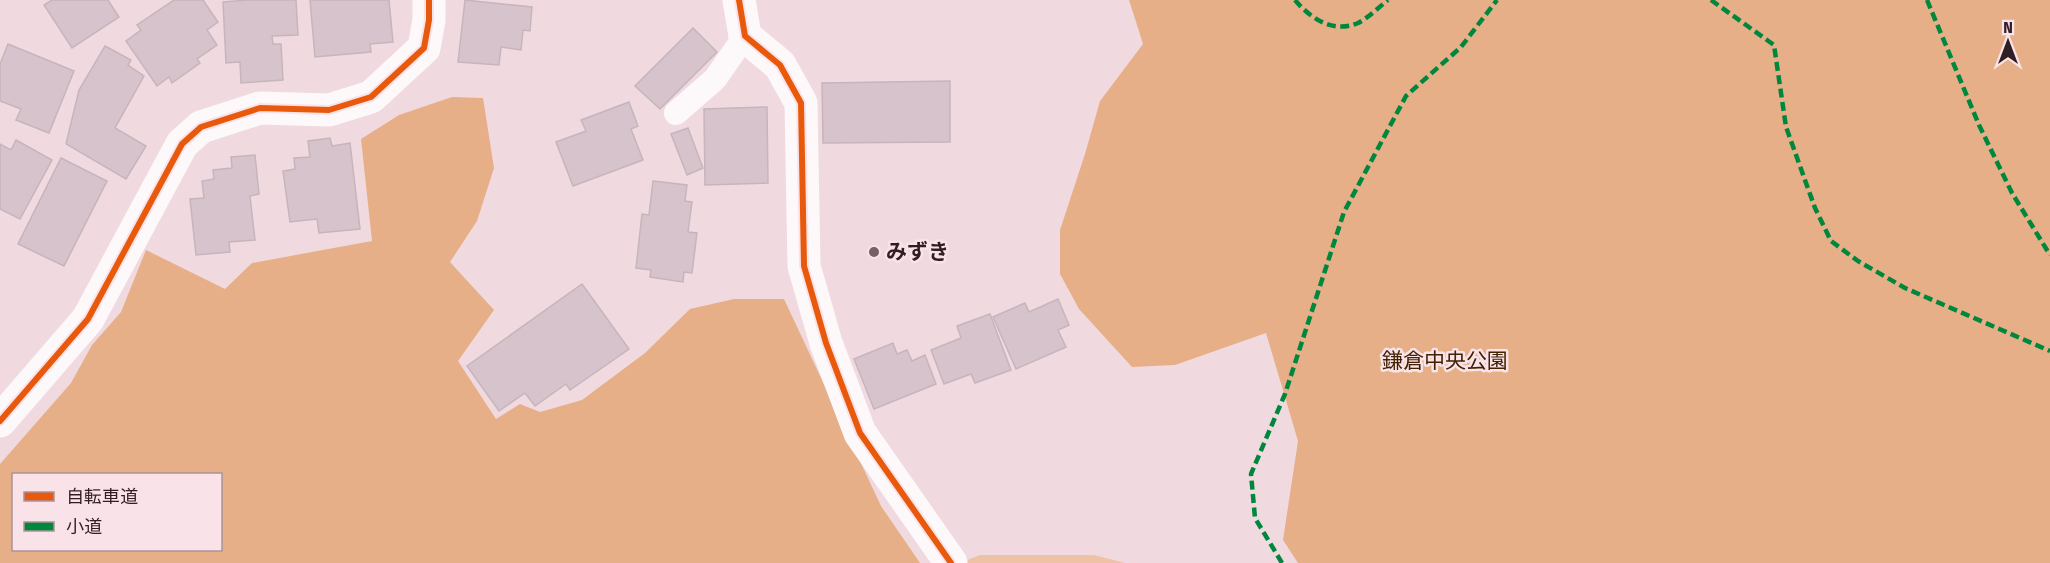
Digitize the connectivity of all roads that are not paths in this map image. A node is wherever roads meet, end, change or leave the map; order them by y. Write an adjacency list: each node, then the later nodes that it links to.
1 (429, 0): 5 (street)
2 (739, 0): 3 (street)
3 (745, 36): 4 (lane); 6 (street)
4 (676, 113)
5 (0, 421)
6 (951, 563)

